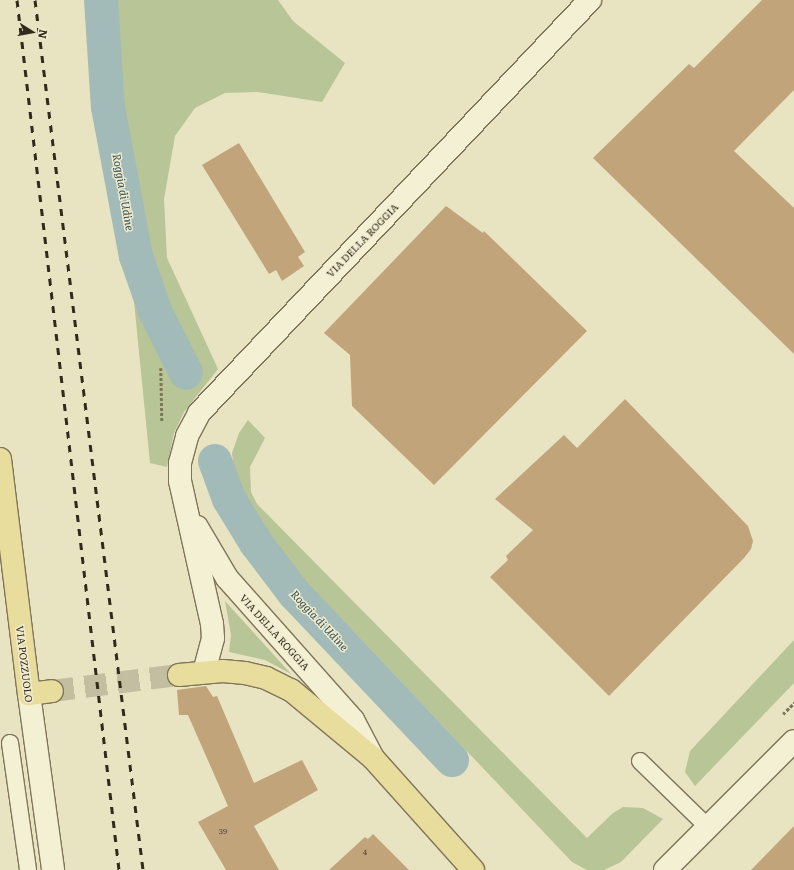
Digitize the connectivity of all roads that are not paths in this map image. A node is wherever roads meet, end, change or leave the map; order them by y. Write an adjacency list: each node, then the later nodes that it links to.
1 (590, 0): 3 (street, VIA DELLA ROGGIA)
2 (0, 458): 7 (main road, VIA POZZUOLO)
3 (184, 501): 4 (street, VIA DELLA ROGGIA); 10 (street, VIA DELLA ROGGIA)
4 (204, 672): 5 (main road); 10 (main road)
5 (179, 675)
6 (52, 691): 7 (main road)
7 (29, 694): 14 (street, VIA POZZUOLO)
8 (794, 740): 12 (street)
9 (10, 743): 13 (lane)
10 (373, 758): 15 (main road)
11 (640, 761): 12 (lane)
12 (709, 828): 16 (street)
13 (28, 870)
14 (53, 870)
15 (473, 870)
16 (665, 870)

